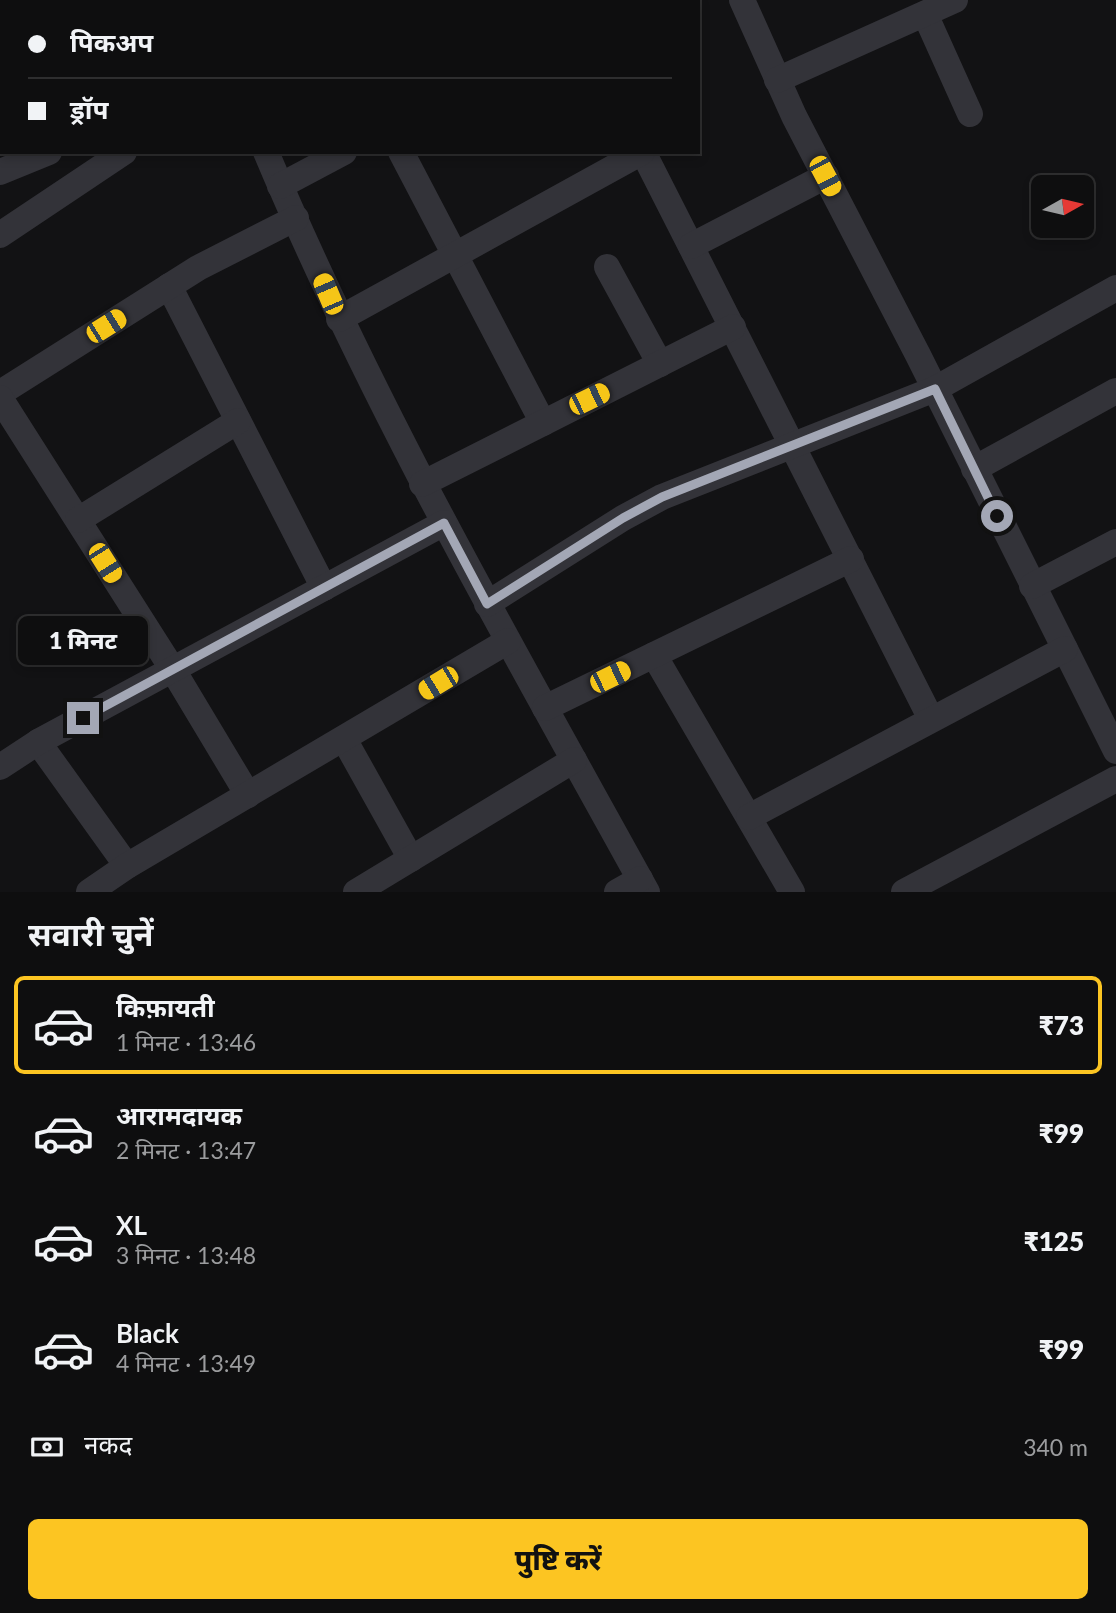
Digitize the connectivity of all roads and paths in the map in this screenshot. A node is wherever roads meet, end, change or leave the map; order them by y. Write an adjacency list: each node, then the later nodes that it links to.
1 (742, 0): 4 (street)
2 (955, 0): 3 (street)
3 (925, 14): 4 (street); 5 (street)
4 (778, 80): 14 (street)
5 (970, 114)
6 (44, 154): 13 (street)
7 (121, 154): 17 (street)
8 (267, 154): 15 (street)
9 (340, 154): 15 (street)
10 (402, 154): 19 (street)
11 (638, 154): 19 (street)
12 (643, 154): 18 (street)
13 (0, 172)
14 (825, 176): 18 (street); 26 (street)
15 (280, 186): 16 (street)
16 (296, 218): 21 (street); 23 (street)
17 (0, 236)
18 (691, 246): 24 (street)
19 (454, 257): 23 (street); 30 (street)
20 (607, 268): 25 (street)
21 (169, 286): 28 (street); 29 (street)
22 (1116, 288): 26 (street)
23 (339, 319): 33 (street)
24 (733, 327): 25 (street); 31 (street)
25 (660, 364): 30 (street)
26 (935, 389): 31 (street); 32 (street)
27 (1116, 391): 32 (street)
28 (0, 396): 34 (street)
29 (238, 421): 34 (street); 39 (street)
30 (542, 423): 33 (street)
31 (793, 447): 37 (street); 40 (street)
32 (974, 469): 38 (street)
33 (422, 484): 35 (street)
34 (78, 520): 44 (street)
35 (444, 523): 39 (street); 40 (street)
36 (1116, 542): 38 (street)
37 (851, 559): 43 (street); 46 (street)
38 (1032, 586): 42 (street)
39 (324, 588): 44 (street)
40 (487, 604): 41 (street)
41 (508, 641): 45 (street); 47 (street)
42 (1065, 649): 46 (street); 49 (street)
43 (654, 656): 45 (street); 54 (street)
44 (173, 670): 48 (street); 53 (street)
45 (545, 708): 50 (street)
46 (931, 719): 54 (street)
47 (344, 738): 53 (street); 55 (street)
48 (38, 742): 51 (street); 56 (street)
49 (1116, 751)
50 (574, 760): 55 (street); 57 (street)
51 (0, 767)
52 (1116, 779): 61 (street)
53 (248, 795): 56 (street)
54 (748, 817): 60 (street)
55 (411, 859): 59 (street)
56 (127, 866): 58 (street)
57 (635, 888)
58 (89, 892)
59 (356, 892)
60 (792, 892)
61 (904, 892)

